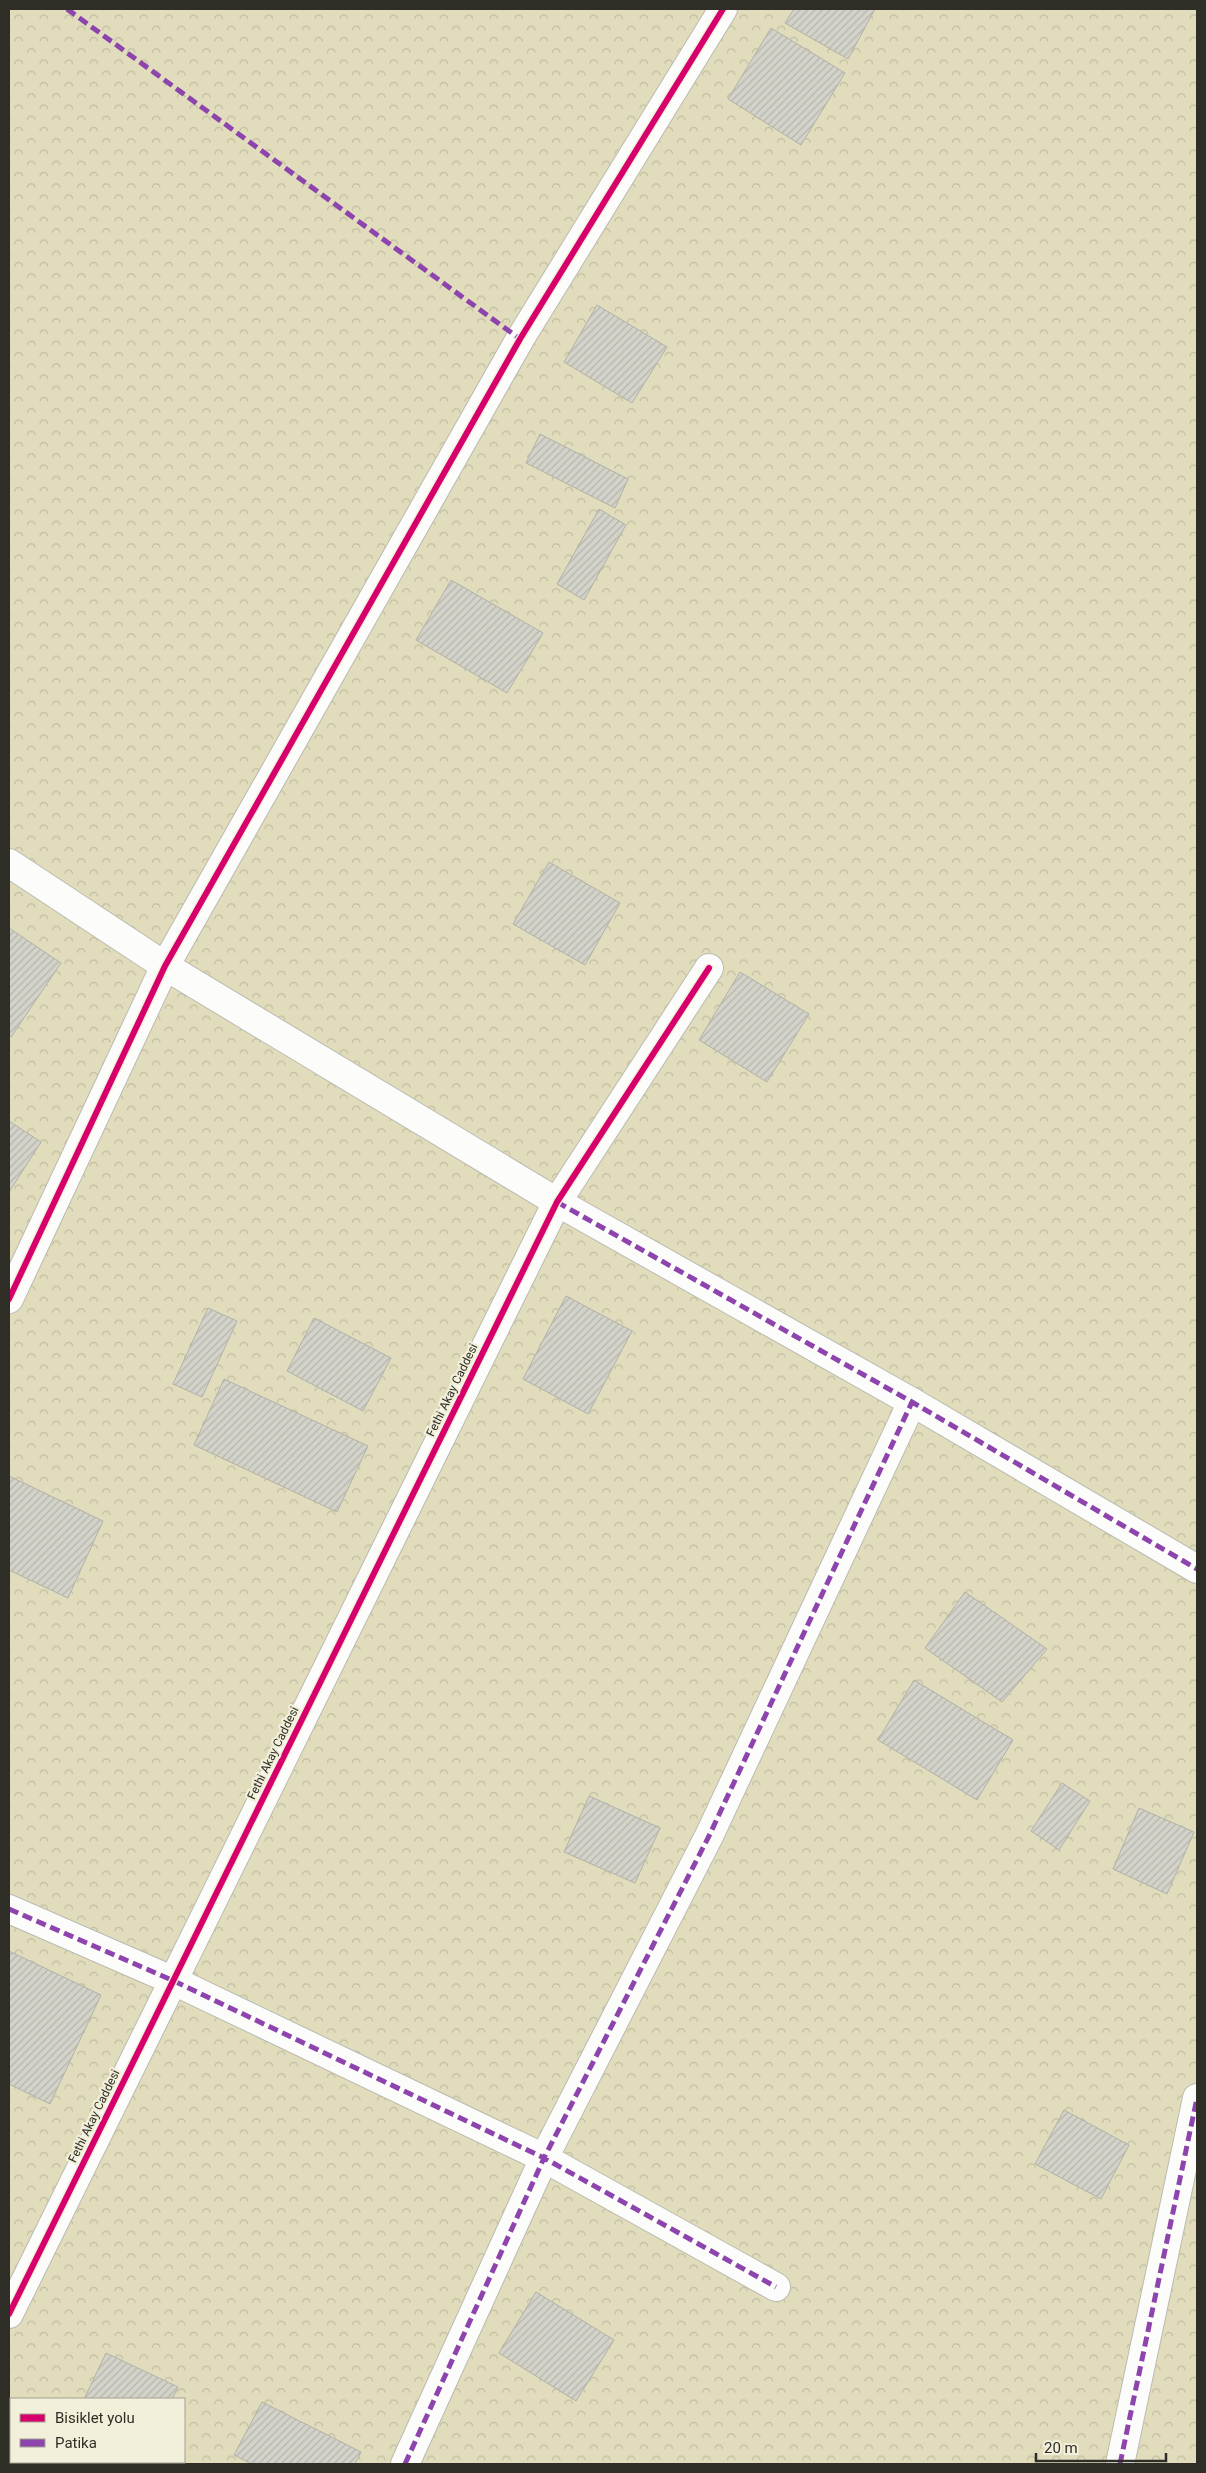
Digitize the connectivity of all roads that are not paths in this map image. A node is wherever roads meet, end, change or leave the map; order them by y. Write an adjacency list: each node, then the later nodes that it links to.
1 (723, 9): 3 (street)
2 (9, 863): 3 (street)
3 (165, 966): 5 (street); 6 (street)
4 (709, 968): 5 (street, Fethi Akay Caddesi)
5 (557, 1202): 7 (street); 10 (street, Fethi Akay Caddesi)
6 (9, 1299)
7 (912, 1402): 8 (street); 12 (street)
8 (1197, 1570)
9 (9, 1909): 10 (street)
10 (174, 1981): 12 (street); 14 (street, Fethi Akay Caddesi)
11 (1197, 2098): 16 (street)
12 (544, 2158): 13 (street); 15 (street)
13 (776, 2287)
14 (9, 2314)
15 (405, 2464)
16 (1120, 2464)

